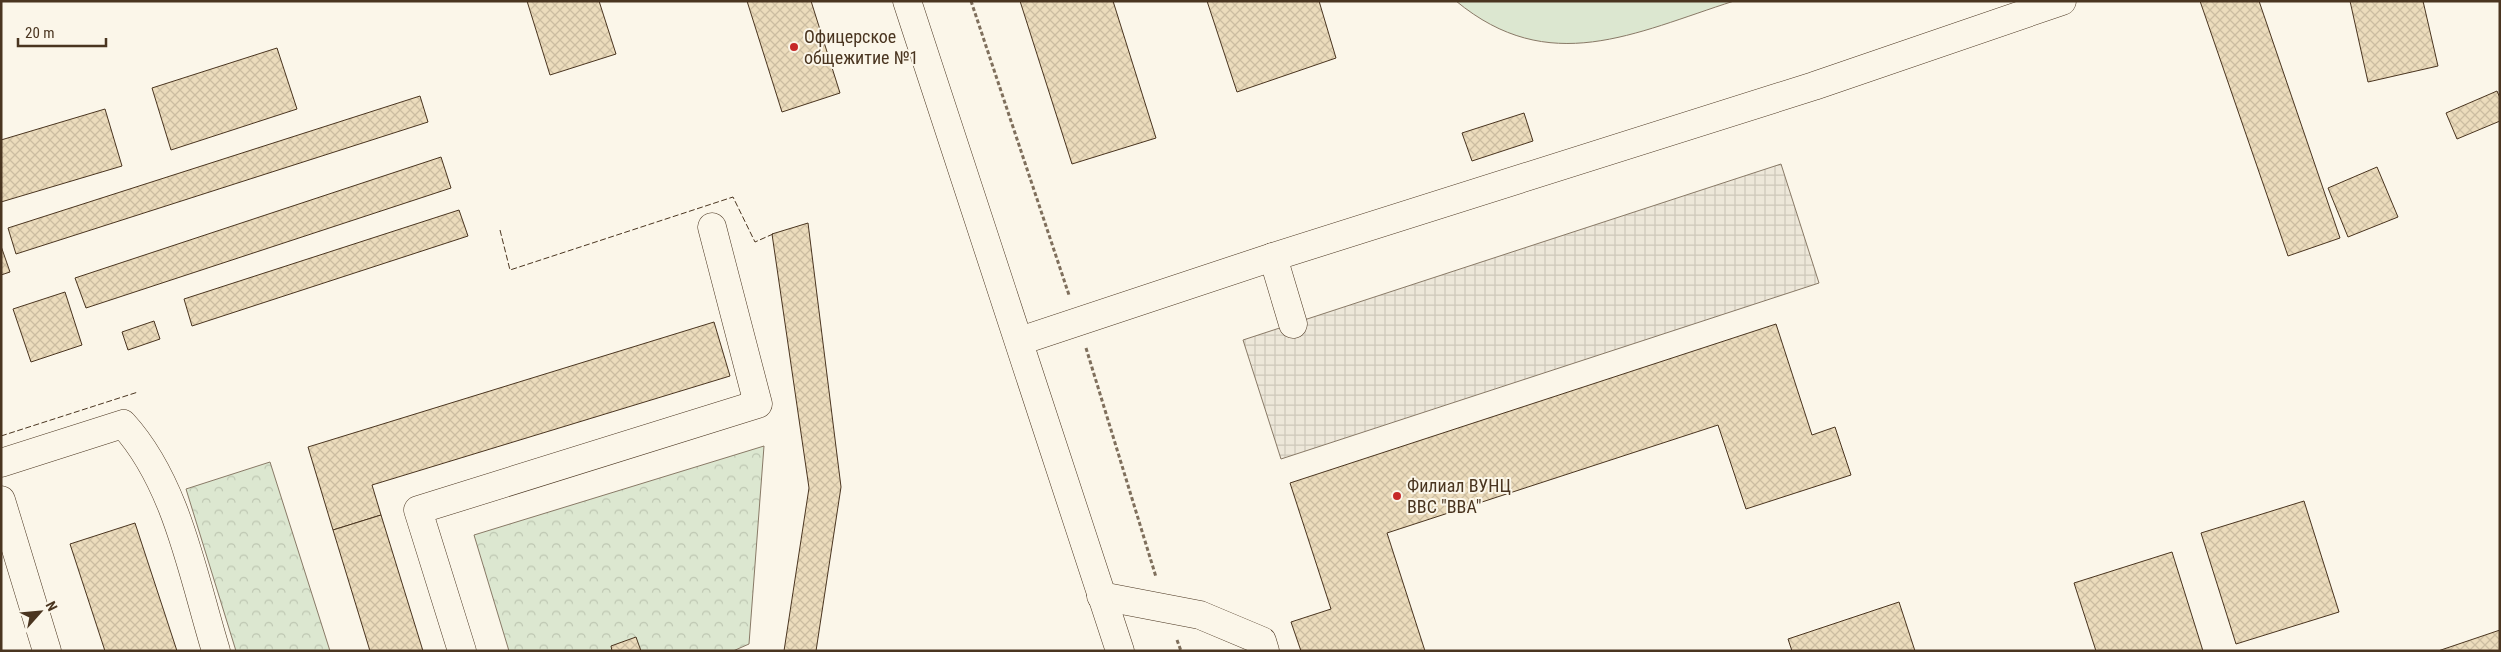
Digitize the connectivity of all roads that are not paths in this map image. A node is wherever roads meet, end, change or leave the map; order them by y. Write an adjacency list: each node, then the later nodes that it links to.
1 (907, 1): 6 (street)
2 (2062, 1): 4 (street)
3 (712, 227): 12 (street)
4 (1273, 257): 5 (street); 6 (street)
5 (1293, 324)
6 (1020, 341): 9 (street)
7 (1, 463): 11 (street)
8 (1, 500): 10 (street)
9 (1101, 596): 13 (street); 14 (street)
10 (47, 651)
11 (216, 651)
12 (462, 651)
13 (1120, 651)
14 (1265, 651)

